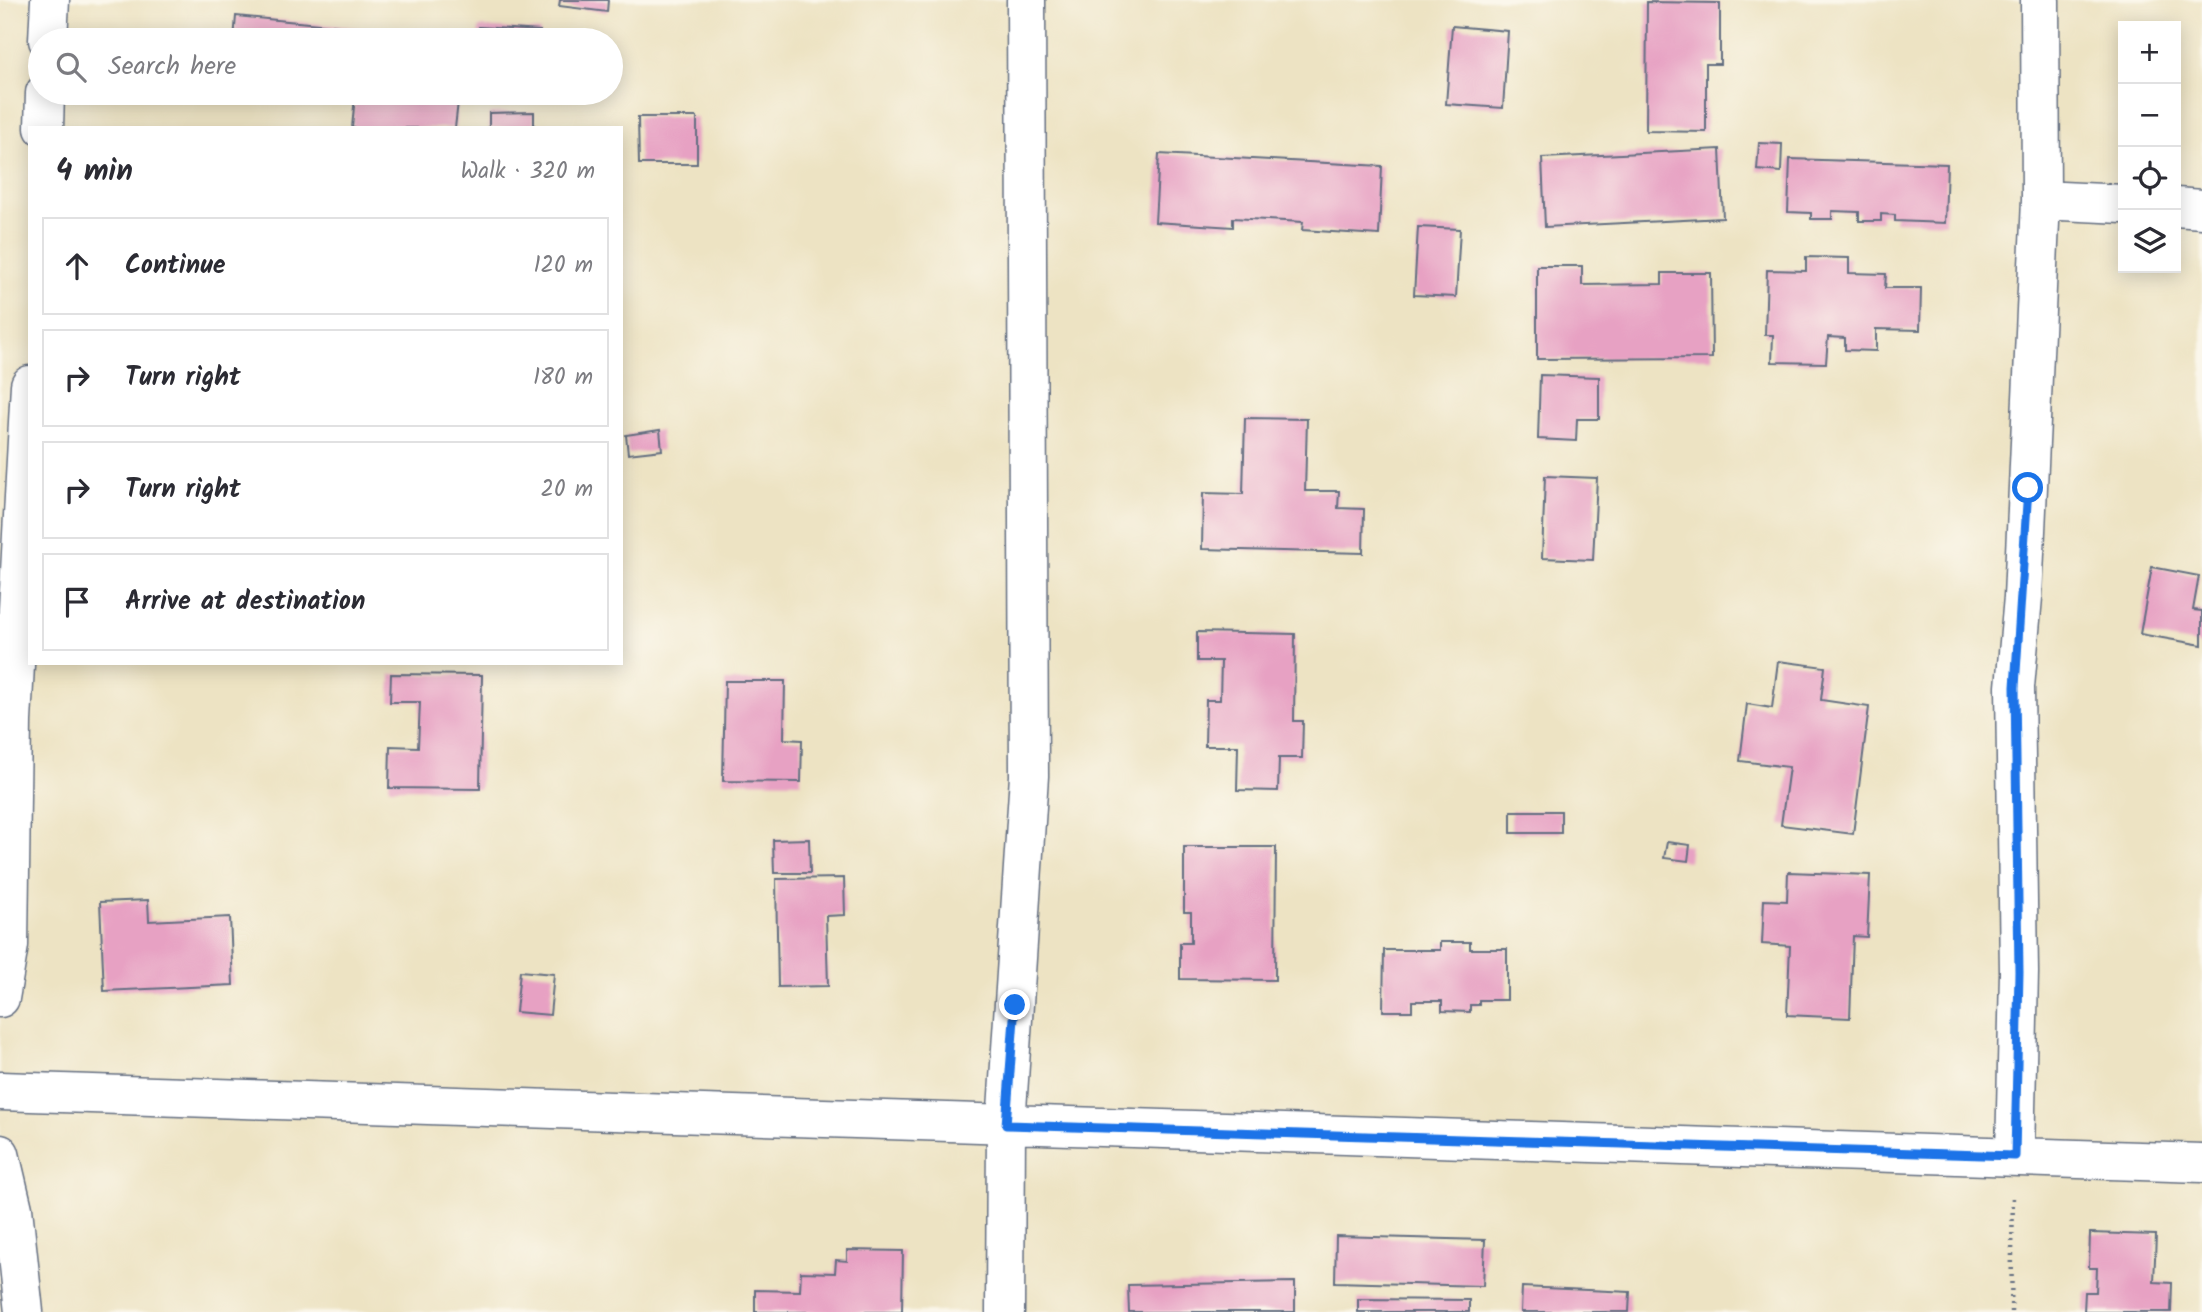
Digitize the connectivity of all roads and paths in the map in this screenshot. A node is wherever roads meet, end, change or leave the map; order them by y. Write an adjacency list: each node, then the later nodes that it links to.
1 (50, 0): 4 (street)
2 (1026, 0): 14 (street)
3 (2040, 0): 7 (street)
4 (49, 28)
5 (45, 105): 6 (street)
6 (44, 126)
7 (2041, 200): 8 (street); 16 (street)
8 (2118, 204)
9 (2181, 207): 10 (street)
10 (2202, 209)
11 (19, 404): 12 (street)
12 (0, 998)
13 (0, 1091): 14 (street)
14 (1006, 1125): 16 (street); 19 (street)
15 (0, 1154): 18 (street)
16 (2015, 1156): 17 (street); 20 (path)
17 (2202, 1163)
18 (24, 1312)
19 (1005, 1312)
20 (2011, 1312)

